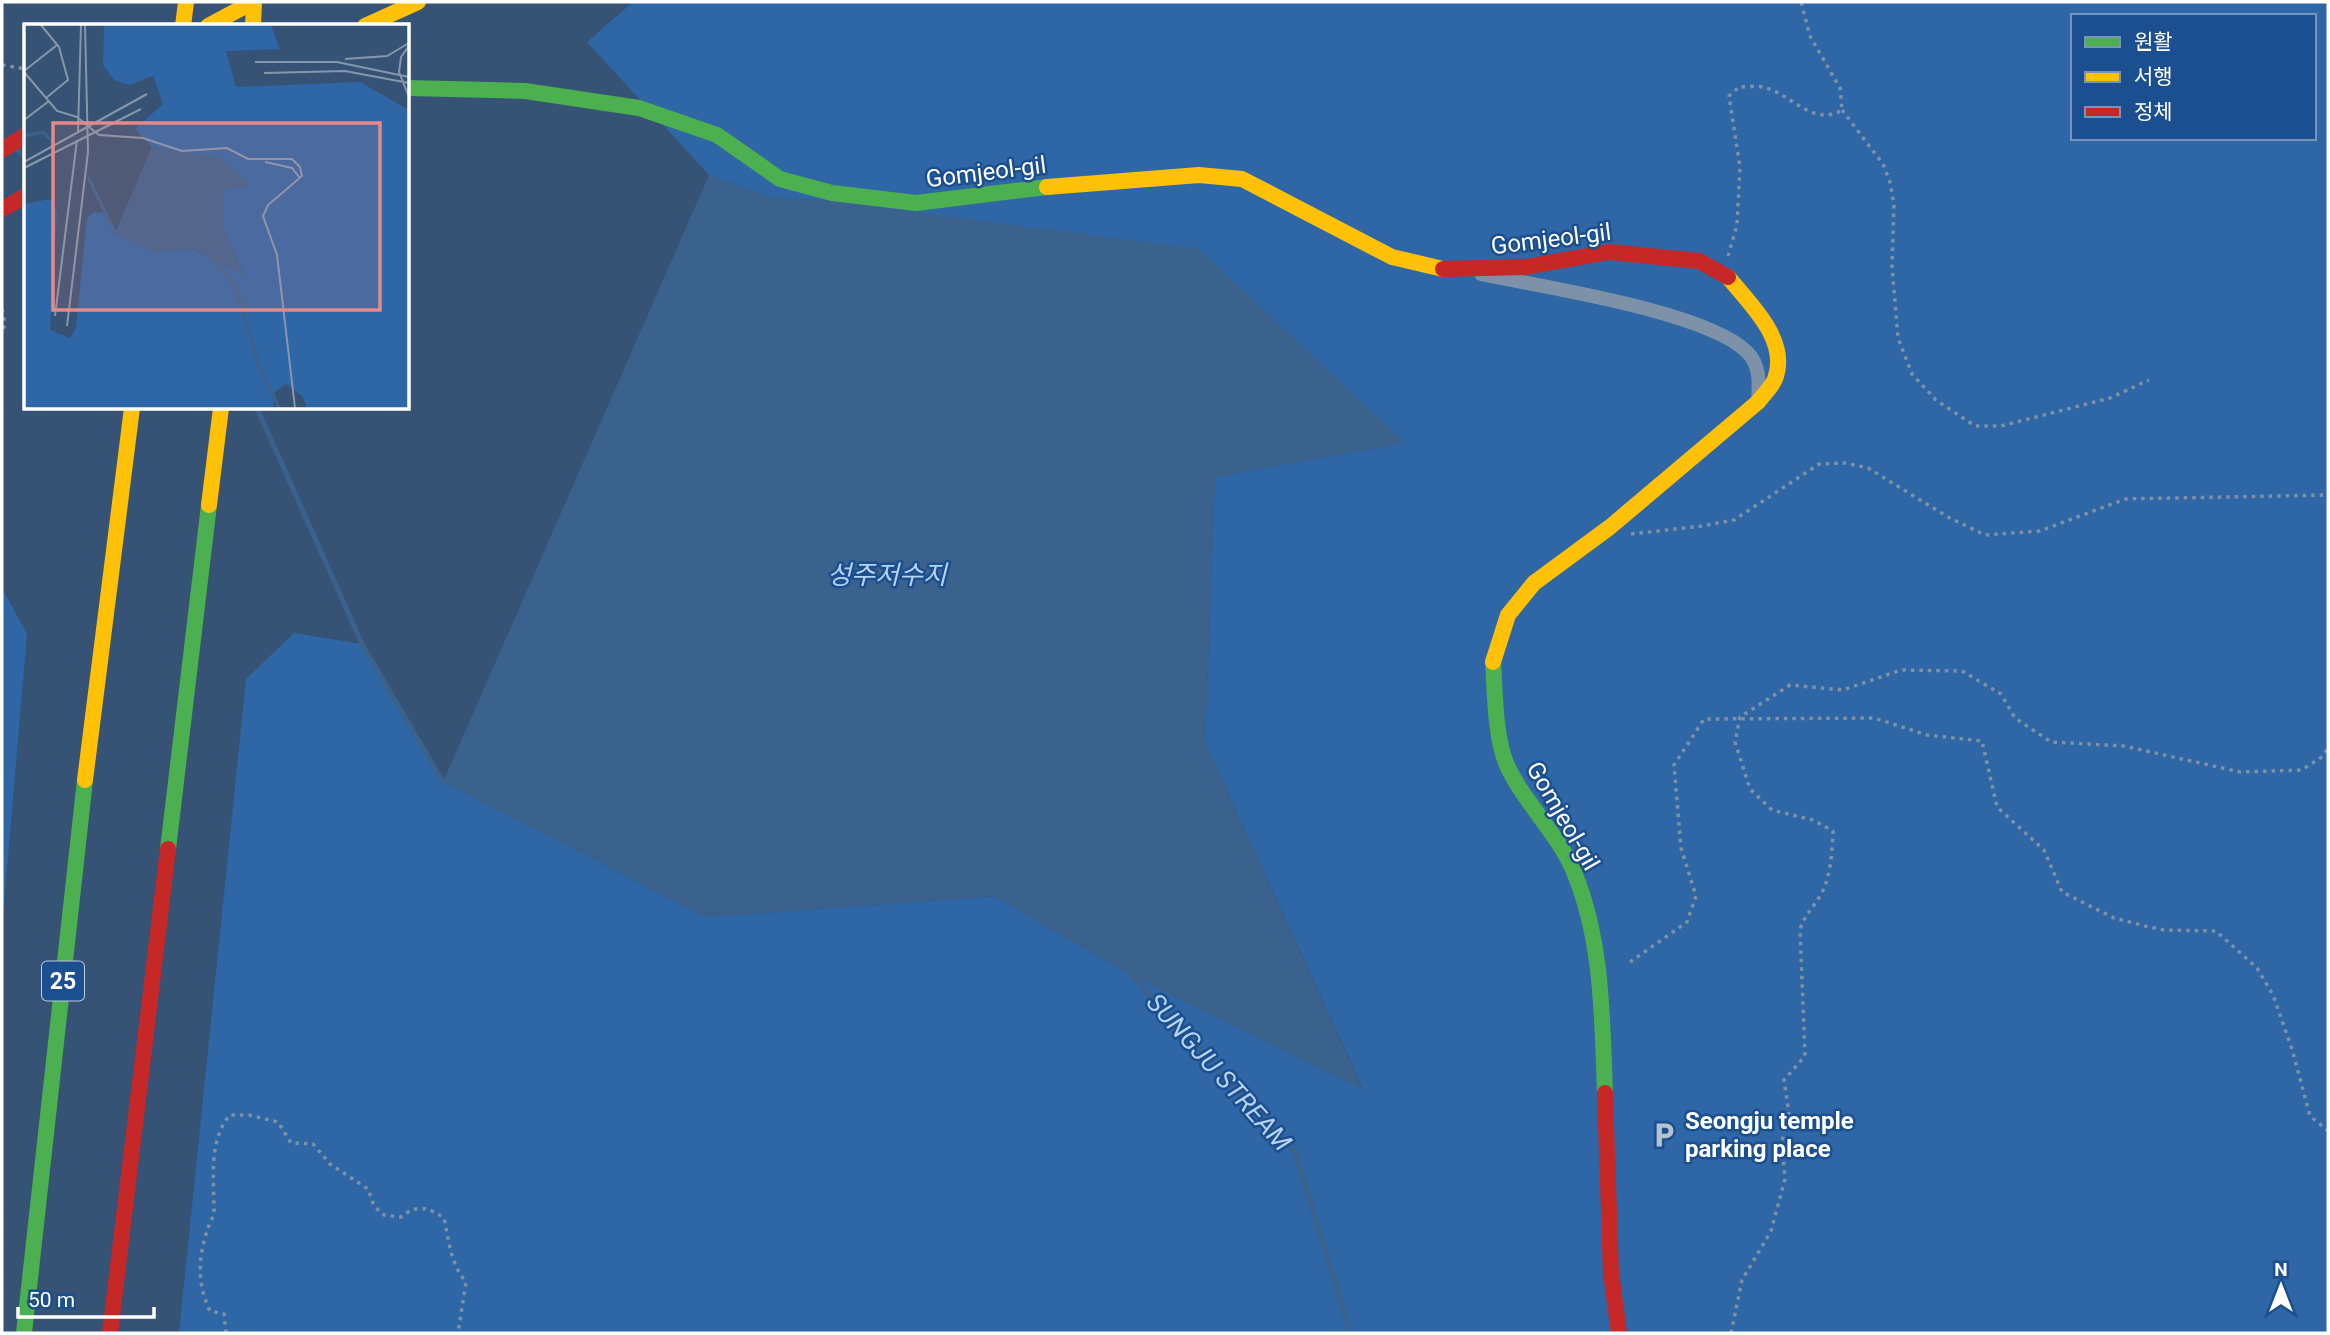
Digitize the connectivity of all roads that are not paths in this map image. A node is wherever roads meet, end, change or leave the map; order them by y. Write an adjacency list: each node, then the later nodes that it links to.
1 (186, 2): 5 (main road)
2 (222, 2): 7 (street)
3 (253, 2): 6 (main road, bridge); 8 (main road)
4 (418, 2): 9 (main road)
5 (183, 24)
6 (212, 24)
7 (250, 24)
8 (252, 24)
9 (369, 24)
10 (410, 88): 15 (main road, Gomjeol-gil)
11 (24, 136): 12 (main road)
12 (2, 150)
13 (24, 197): 14 (main road)
14 (2, 209)
15 (1469, 272): 16 (street); 16 (main road, Gomjeol-gil)
16 (1758, 402): 21 (main road, Gomjeol-gil)
17 (132, 410): 19 (main road, 25)
18 (221, 410): 20 (main road)
19 (24, 1333)
20 (110, 1333)
21 (1619, 1333)

